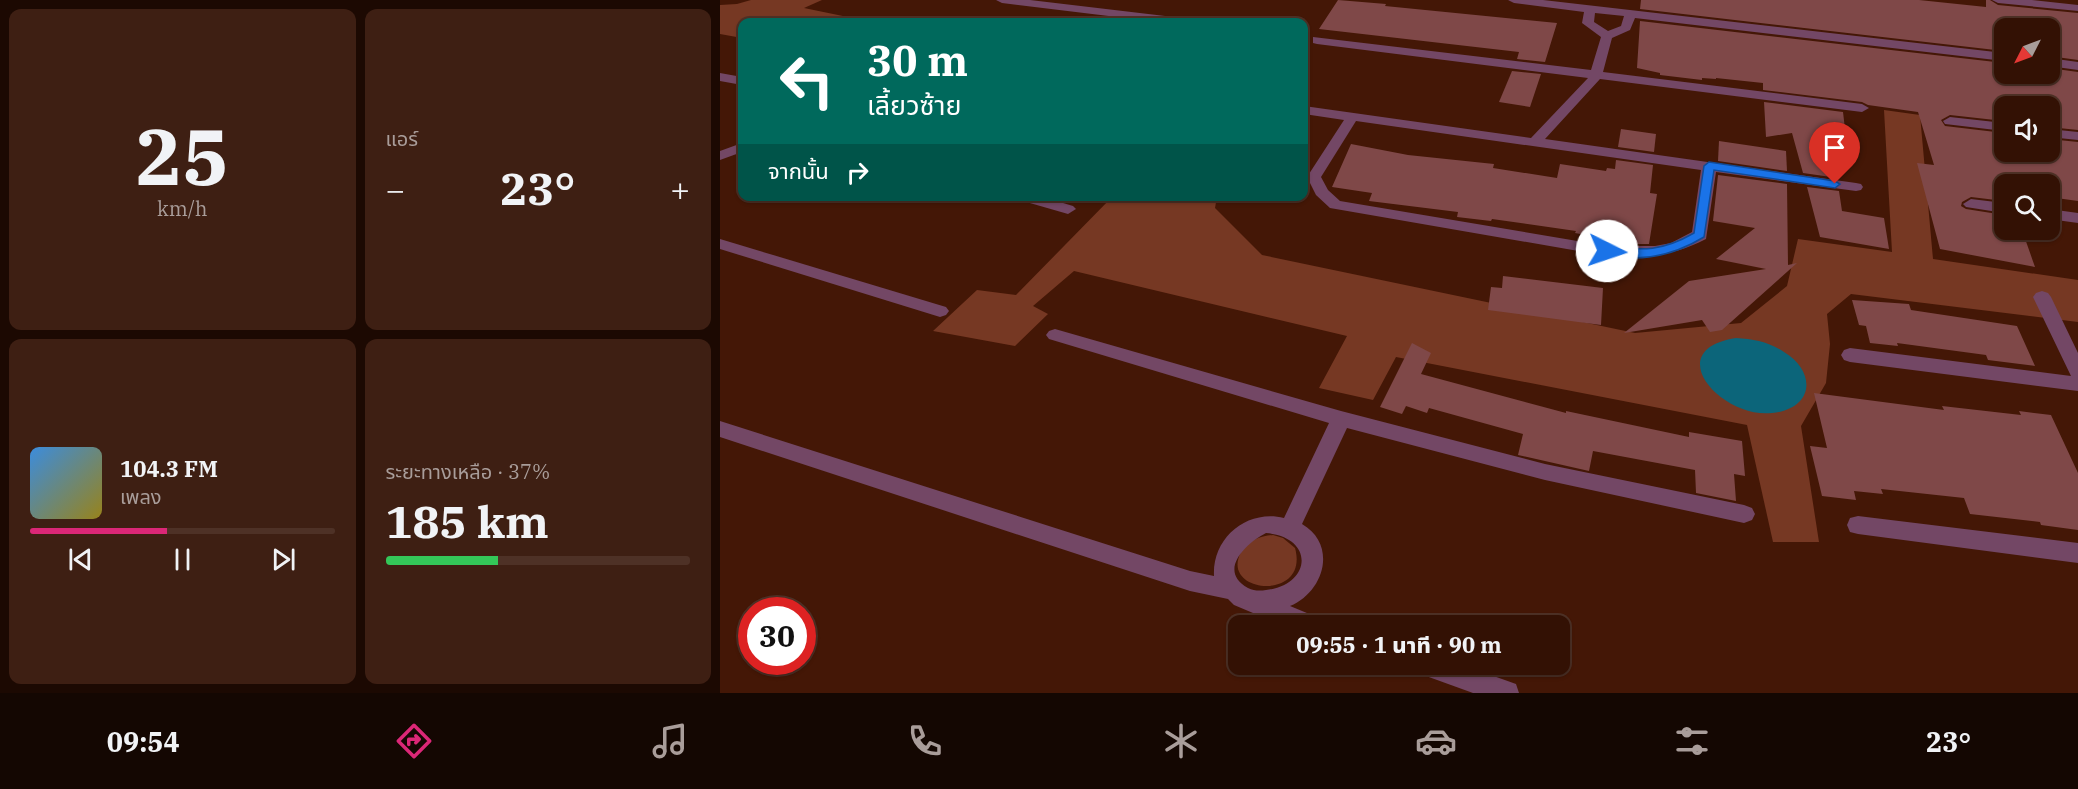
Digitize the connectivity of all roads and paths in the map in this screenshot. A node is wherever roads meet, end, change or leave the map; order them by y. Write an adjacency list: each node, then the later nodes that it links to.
1 (1002, 0): 7 (street)
2 (1115, 0): 7 (street)
3 (1514, 0): 6 (street)
4 (1998, 0): 5 (street)
5 (2078, 8)
6 (1590, 9): 8 (street); 11 (street)
7 (1099, 11): 9 (street); 10 (street)
8 (1630, 14): 11 (street); 13 (street)
9 (1085, 18)
10 (1152, 18)
11 (1607, 36): 16 (street)
12 (1317, 40): 16 (street)
13 (1994, 56)
14 (2060, 64): 15 (street)
15 (2078, 66)
16 (1596, 76): 19 (street); 26 (street)
17 (720, 77): 18 (street)
18 (738, 80)
19 (1863, 108)
20 (1308, 111): 21 (street)
21 (1352, 117): 26 (street); 29 (street)
22 (1950, 121): 23 (street)
23 (1994, 127)
24 (2060, 134): 25 (street)
25 (2078, 136)
26 (1534, 143): 29 (street)
27 (738, 149): 28 (street)
28 (720, 156)
29 (1709, 166): 30 (street)
30 (1856, 188)
31 (1039, 201): 34 (street)
32 (1971, 204): 33 (street)
33 (1994, 207)
34 (1068, 209)
35 (2060, 216): 36 (street)
36 (2078, 218)
37 (720, 244): 39 (street)
38 (2042, 297): 42 (street)
39 (940, 311)
40 (1055, 336): 44 (street)
41 (1850, 355): 43 (street)
42 (2078, 372)
43 (2078, 384)
44 (1341, 419): 46 (street); 48 (street)
45 (720, 429): 50 (street)
46 (1744, 514)
47 (1858, 525): 49 (street)
48 (1290, 527): 50 (street); 51 (street)
49 (2078, 553)
50 (1232, 590): 51 (street)
51 (1256, 602): 52 (street)
52 (1286, 615)
53 (1455, 675): 54 (street)
54 (1507, 693)

